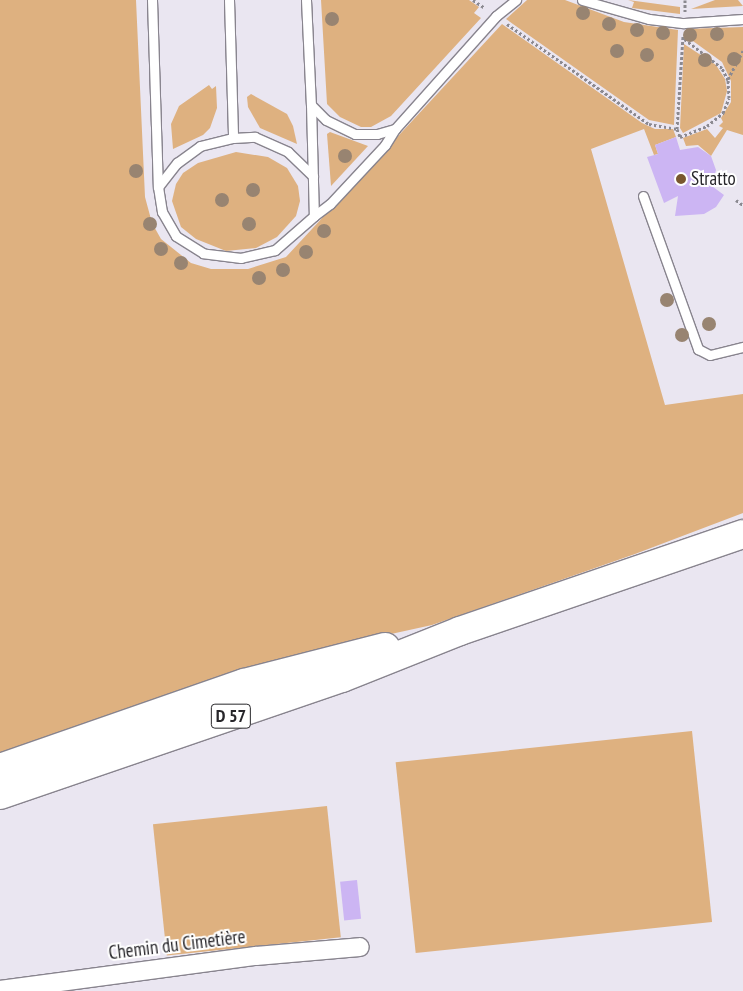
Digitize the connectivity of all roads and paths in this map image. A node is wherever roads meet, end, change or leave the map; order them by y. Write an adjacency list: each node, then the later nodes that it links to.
1 (152, 0): 20 (lane)
2 (229, 0): 18 (lane)
3 (306, 0): 15 (lane)
4 (473, 0): 9 (path)
5 (505, 0): 9 (lane)
6 (516, 0): 9 (lane)
7 (582, 0): 11 (lane)
8 (685, 0): 11 (path)
9 (496, 16): 16 (path); 17 (lane)
10 (743, 19): 11 (lane)
11 (684, 23): 12 (path)
12 (683, 38): 14 (path); 16 (path)
13 (743, 51): 14 (path)
14 (728, 80): 16 (path)
15 (311, 105): 17 (lane); 19 (lane)
16 (677, 128)
17 (394, 129): 24 (lane)
18 (234, 138): 19 (lane); 20 (lane)
19 (313, 176): 24 (lane)
20 (158, 187): 24 (lane)
21 (643, 196): 25 (lane)
22 (736, 200): 23 (path)
23 (743, 205)
24 (314, 216)
25 (743, 347)
26 (743, 534): 27 (main road, D 57)
27 (460, 631): 28 (main road, D 57); 29 (main road, D 57)
28 (0, 768)
29 (0, 794)
30 (360, 947): 31 (street, Chemin du Cimetière)
31 (0, 990)

